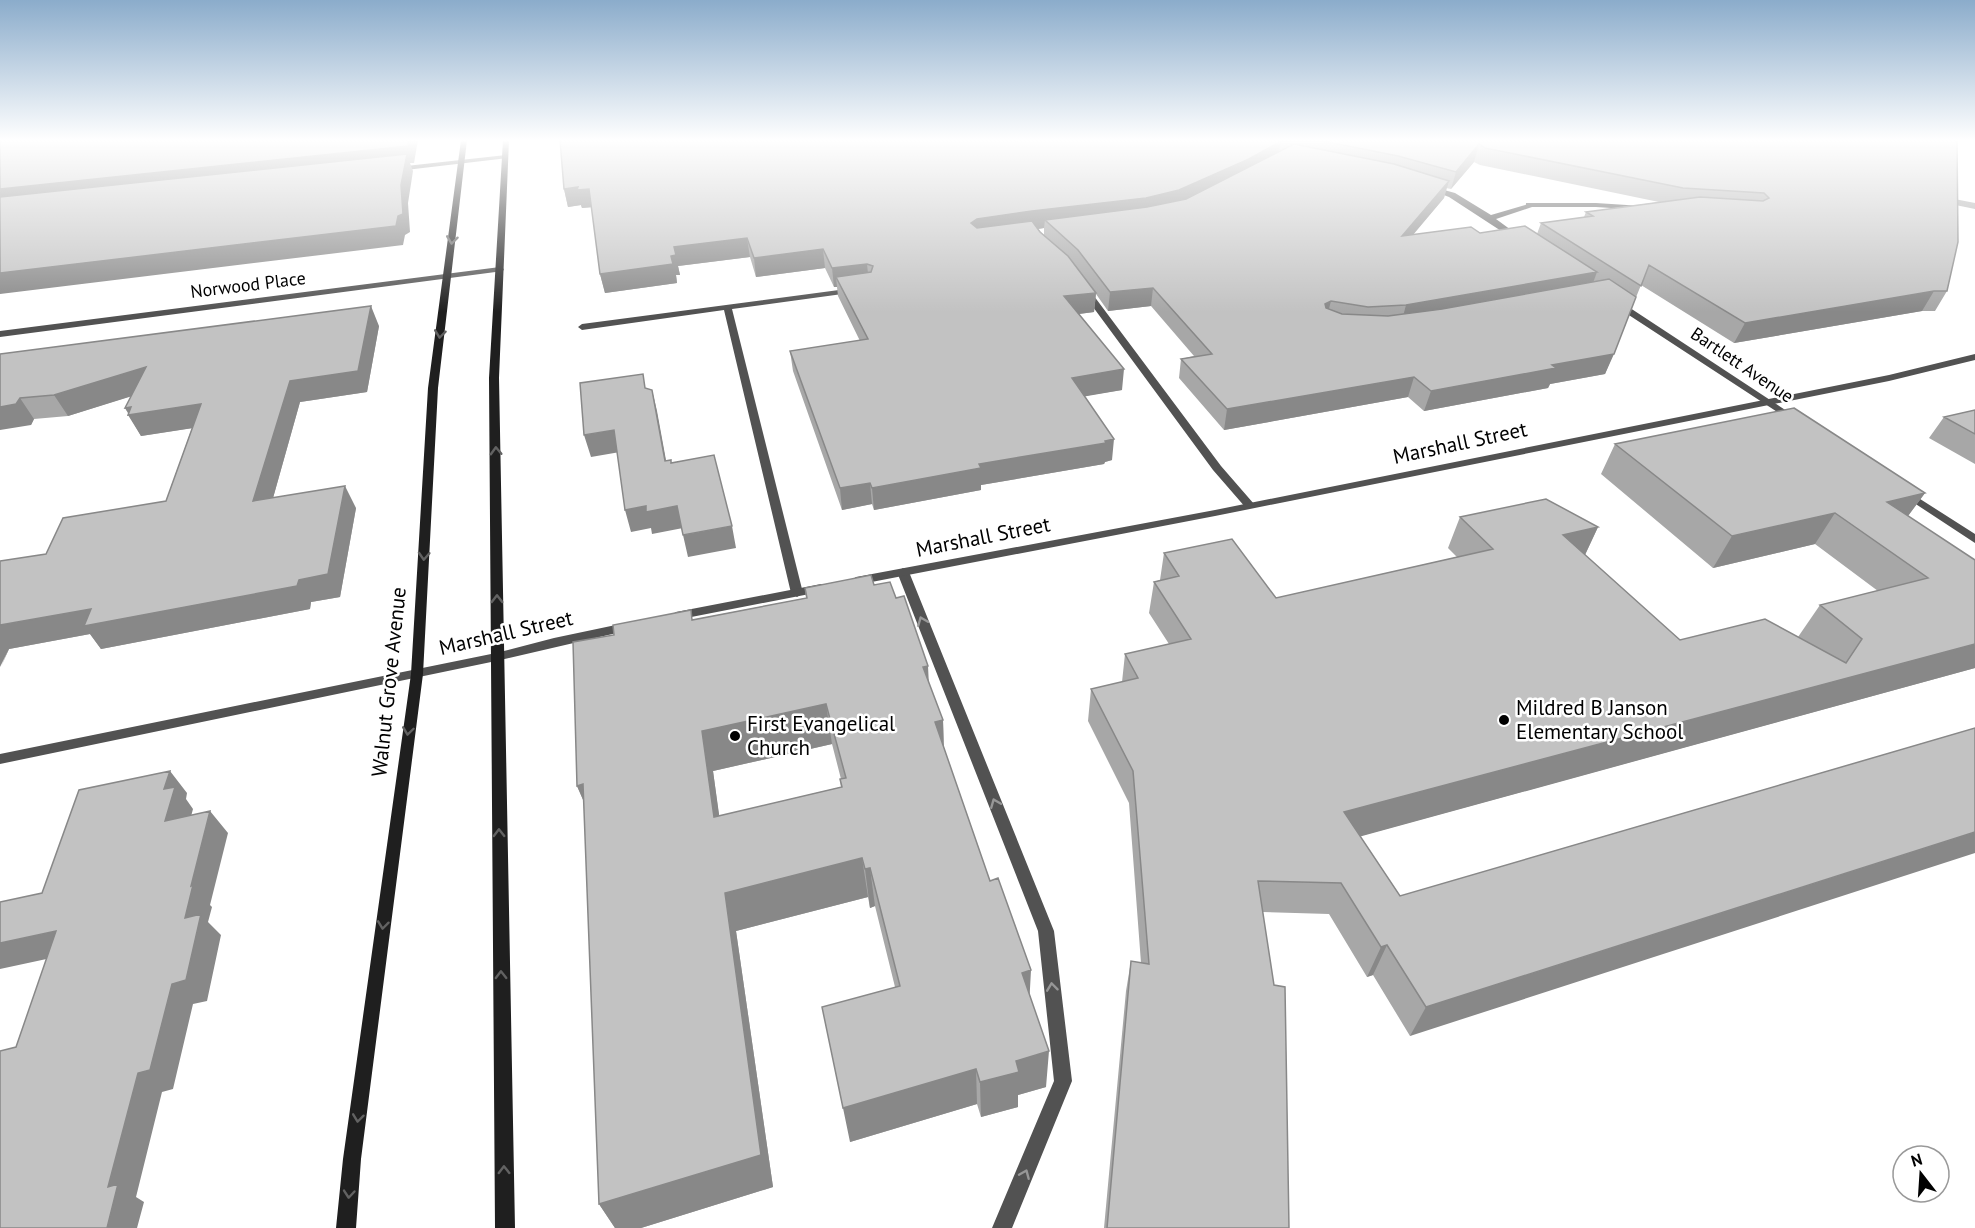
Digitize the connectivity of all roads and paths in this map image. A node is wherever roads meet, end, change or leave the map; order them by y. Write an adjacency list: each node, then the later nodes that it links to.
1 (457, 197): 8 (main road, Walnut Grove Avenue, one-way to 8)
2 (504, 197): 7 (main road)
3 (1456, 197): 5 (street)
4 (1652, 208): 5 (street)
5 (1490, 218): 6 (street)
6 (1524, 242)
7 (500, 269): 8 (street, Norwood Place); 25 (main road, one-way to 7)
8 (447, 276): 14 (street, Norwood Place); 26 (main road, Walnut Grove Avenue, one-way to 26)
9 (1079, 281): 19 (street)
10 (869, 287): 12 (street)
11 (1612, 300): 16 (street, Bartlett Avenue)
12 (727, 307): 13 (street); 22 (street)
13 (582, 327)
14 (0, 334)
15 (1975, 357): 16 (street, Marshall Street)
16 (1765, 401): 17 (street, Bartlett Avenue); 19 (street, Marshall Street)
17 (1803, 425)
18 (1899, 488): 20 (street)
19 (1250, 506): 21 (street, Marshall Street)
20 (1975, 538)
21 (903, 572): 22 (street, Marshall Street); 30 (street, one-way to 21)
22 (797, 593): 23 (street, Marshall Street)
23 (662, 619)
24 (639, 624): 25 (street, Marshall Street)
25 (496, 657): 26 (street, Marshall Street); 29 (main road, one-way to 25)
26 (417, 674): 27 (street, Marshall Street); 28 (main road, Walnut Grove Avenue, one-way to 28)
27 (0, 759)
28 (346, 1228)
29 (505, 1228)
30 (1002, 1228)

